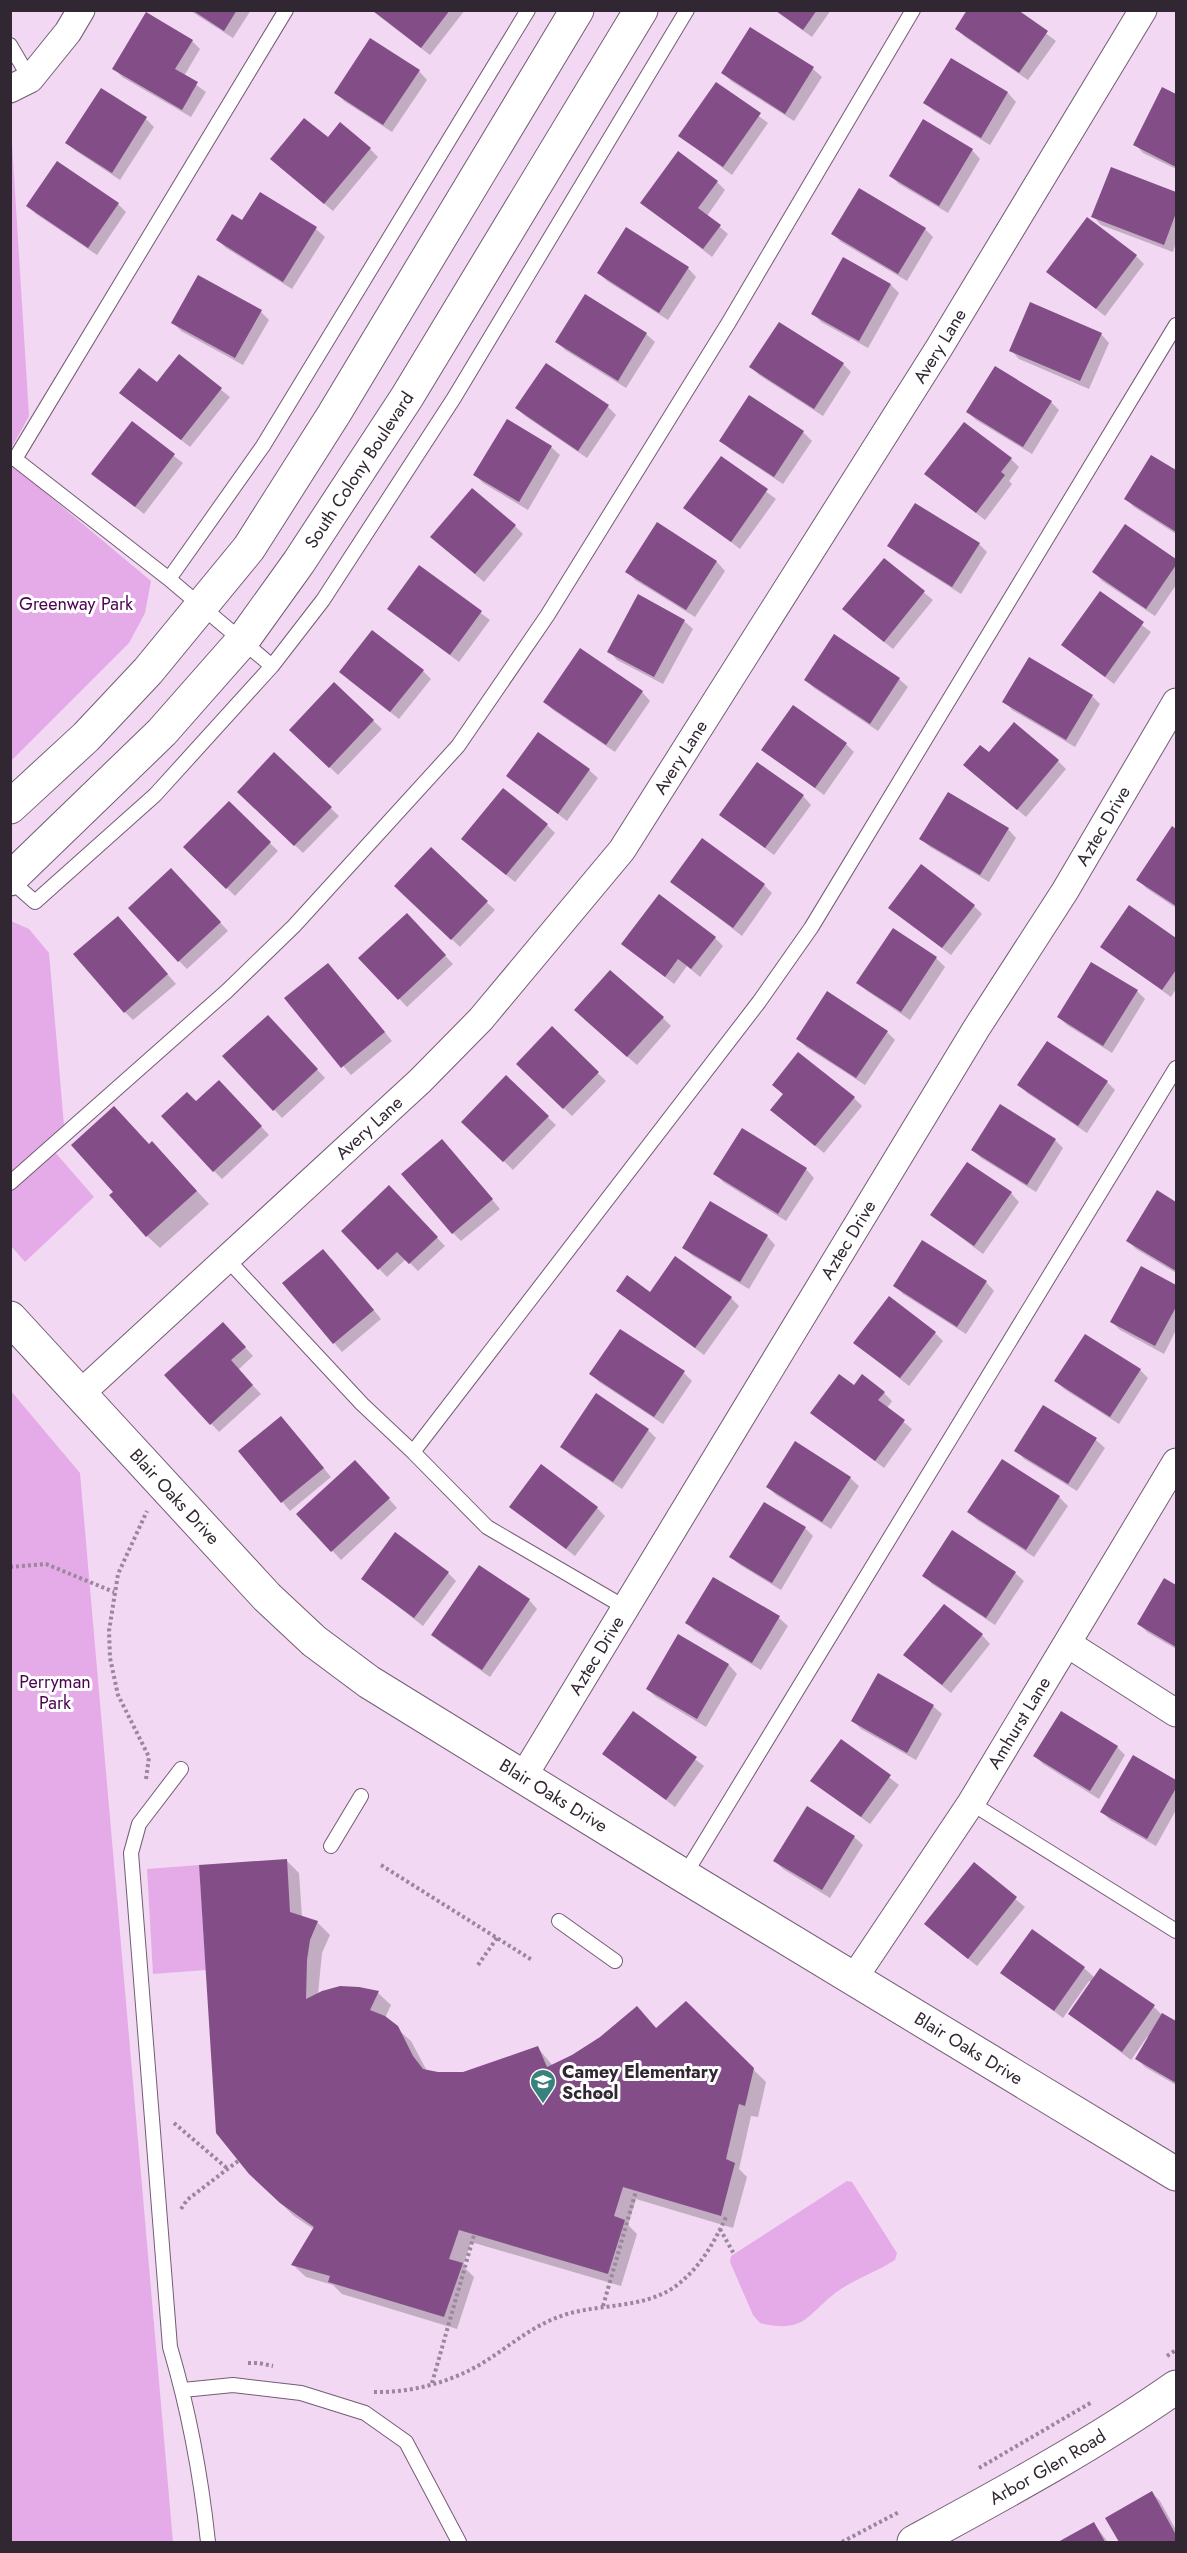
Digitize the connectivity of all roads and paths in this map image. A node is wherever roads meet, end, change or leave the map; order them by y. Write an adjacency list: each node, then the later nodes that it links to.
1 (81, 10): 10 (street)
2 (286, 10): 12 (lane)
3 (528, 10): 12 (lane)
4 (576, 10): 13 (main road)
5 (641, 10): 14 (main road, South Colony Boulevard)
6 (687, 10): 15 (lane)
7 (913, 10): 20 (lane)
8 (1143, 10): 21 (street, Avery Lane)
9 (10, 45): 10 (lane)
10 (20, 84)
11 (1176, 325): 24 (lane)
12 (169, 579): 13 (lane)
13 (202, 606): 14 (lane); 17 (main road)
14 (243, 640): 15 (lane); 18 (main road, South Colony Boulevard)
15 (272, 666): 18 (lane)
16 (1176, 702): 29 (street, Aztec Drive)
17 (10, 807)
18 (10, 879)
19 (1176, 1068): 39 (lane)
20 (10, 1183)
21 (226, 1259): 23 (street, Avery Lane); 24 (lane)
22 (10, 1318): 23 (main road, Blair Oaks Drive)
23 (80, 1394): 33 (main road, Blair Oaks Drive)
24 (413, 1452): 29 (lane)
25 (1176, 1462): 30 (street, Amhurst Lane)
26 (147, 1510): 28 (path)
27 (10, 1567): 28 (path)
28 (114, 1592): 34 (path)
29 (626, 1608): 33 (street, Aztec Drive)
30 (1068, 1644): 31 (street); 36 (street, Amhurst Lane)
31 (1176, 1713)
32 (181, 1769): 63 (lane)
33 (523, 1777): 39 (main road, Blair Oaks Drive)
34 (145, 1786)
35 (360, 1796): 37 (lane)
36 (971, 1803): 41 (lane); 46 (street, Amhurst Lane)
37 (331, 1846)
38 (381, 1865): 42 (path)
39 (684, 1876): 46 (main road, Blair Oaks Drive)
40 (559, 1921): 44 (lane)
41 (1176, 1931)
42 (497, 1938): 43 (path); 45 (path)
43 (532, 1960)
44 (615, 1960)
45 (478, 1965)
46 (854, 1978): 50 (main road, Blair Oaks Drive)
47 (170, 2130): 49 (path)
48 (238, 2161): 49 (path)
49 (228, 2169): 52 (path)
50 (1176, 2174)
51 (636, 2191): 57 (path)
52 (177, 2200)
53 (727, 2215): 54 (path)
54 (720, 2229): 56 (path); 57 (path)
55 (474, 2235): 62 (path)
56 (734, 2253)
57 (603, 2306): 62 (path)
58 (1176, 2350): 61 (path)
59 (239, 2364): 60 (path)
60 (276, 2367)
61 (1168, 2374): 71 (main road, Arbor Glen Road)
62 (432, 2384): 64 (path)
63 (183, 2390): 68 (lane); 69 (lane)
64 (373, 2396)
65 (1100, 2397): 66 (path)
66 (976, 2470)
67 (904, 2509): 70 (path)
68 (208, 2542)
69 (459, 2542)
70 (842, 2542)
71 (914, 2542)

